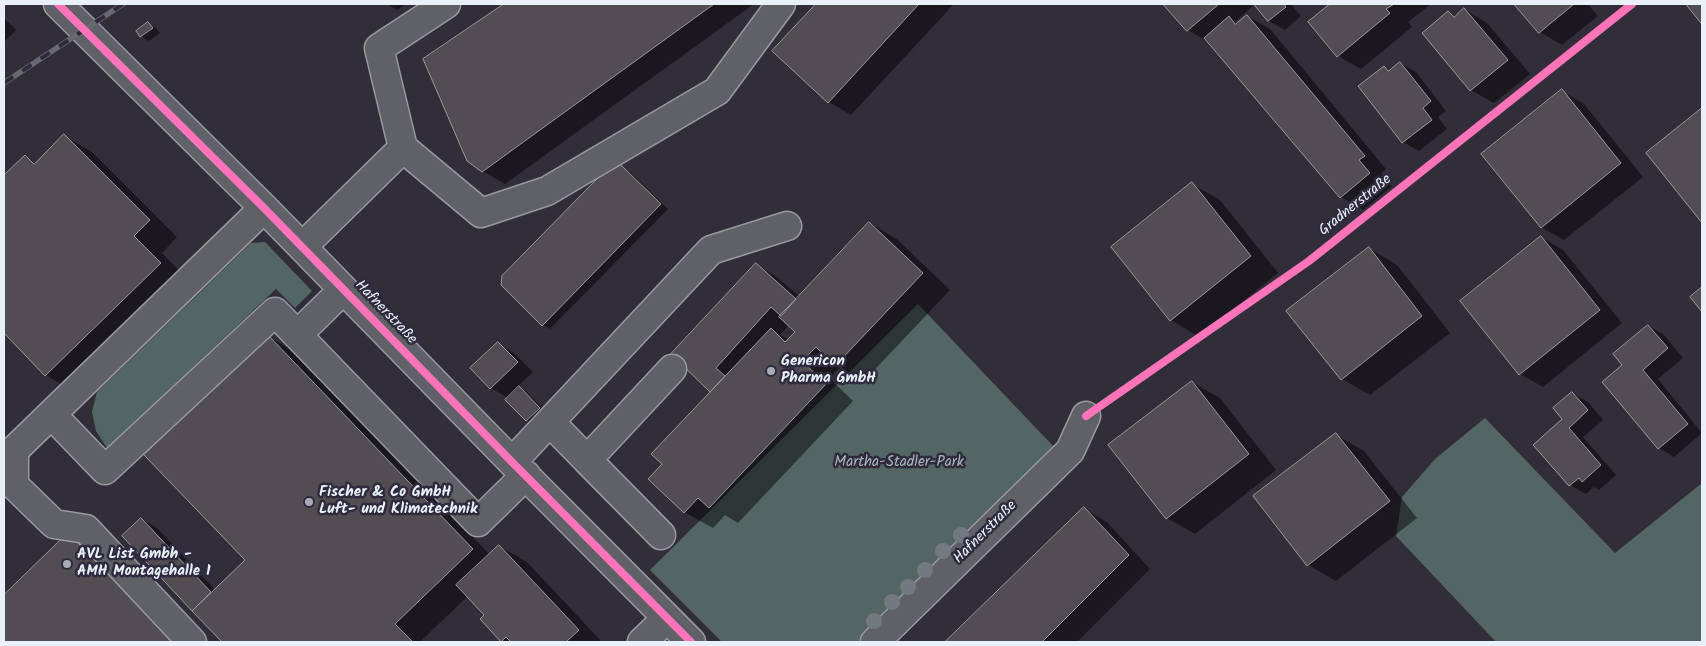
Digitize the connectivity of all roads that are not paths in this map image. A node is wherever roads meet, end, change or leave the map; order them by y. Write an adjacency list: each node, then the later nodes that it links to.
1 (58, 4): 5 (street, Hafnerstraße)
2 (446, 4): 4 (street)
3 (781, 4): 4 (street)
4 (403, 148): 7 (street)
5 (264, 208): 7 (street, Hafnerstraße); 11 (street)
6 (787, 226): 13 (street)
7 (302, 247): 8 (street, Hafnerstraße)
8 (344, 290): 9 (street); 16 (street, Hafnerstraße)
9 (297, 335): 11 (street); 16 (street)
10 (672, 369): 15 (street)
11 (52, 415): 14 (street)
12 (1086, 416): 22 (street, Hafnerstraße)
13 (550, 422): 15 (street); 16 (street)
14 (9, 455): 19 (street)
15 (587, 460): 17 (street)
16 (519, 469): 18 (street, Hafnerstraße)
17 (661, 535)
18 (667, 618): 20 (street); 21 (street, Hafnerstraße)
19 (192, 642)
20 (642, 642)
21 (691, 642)
22 (875, 642)

